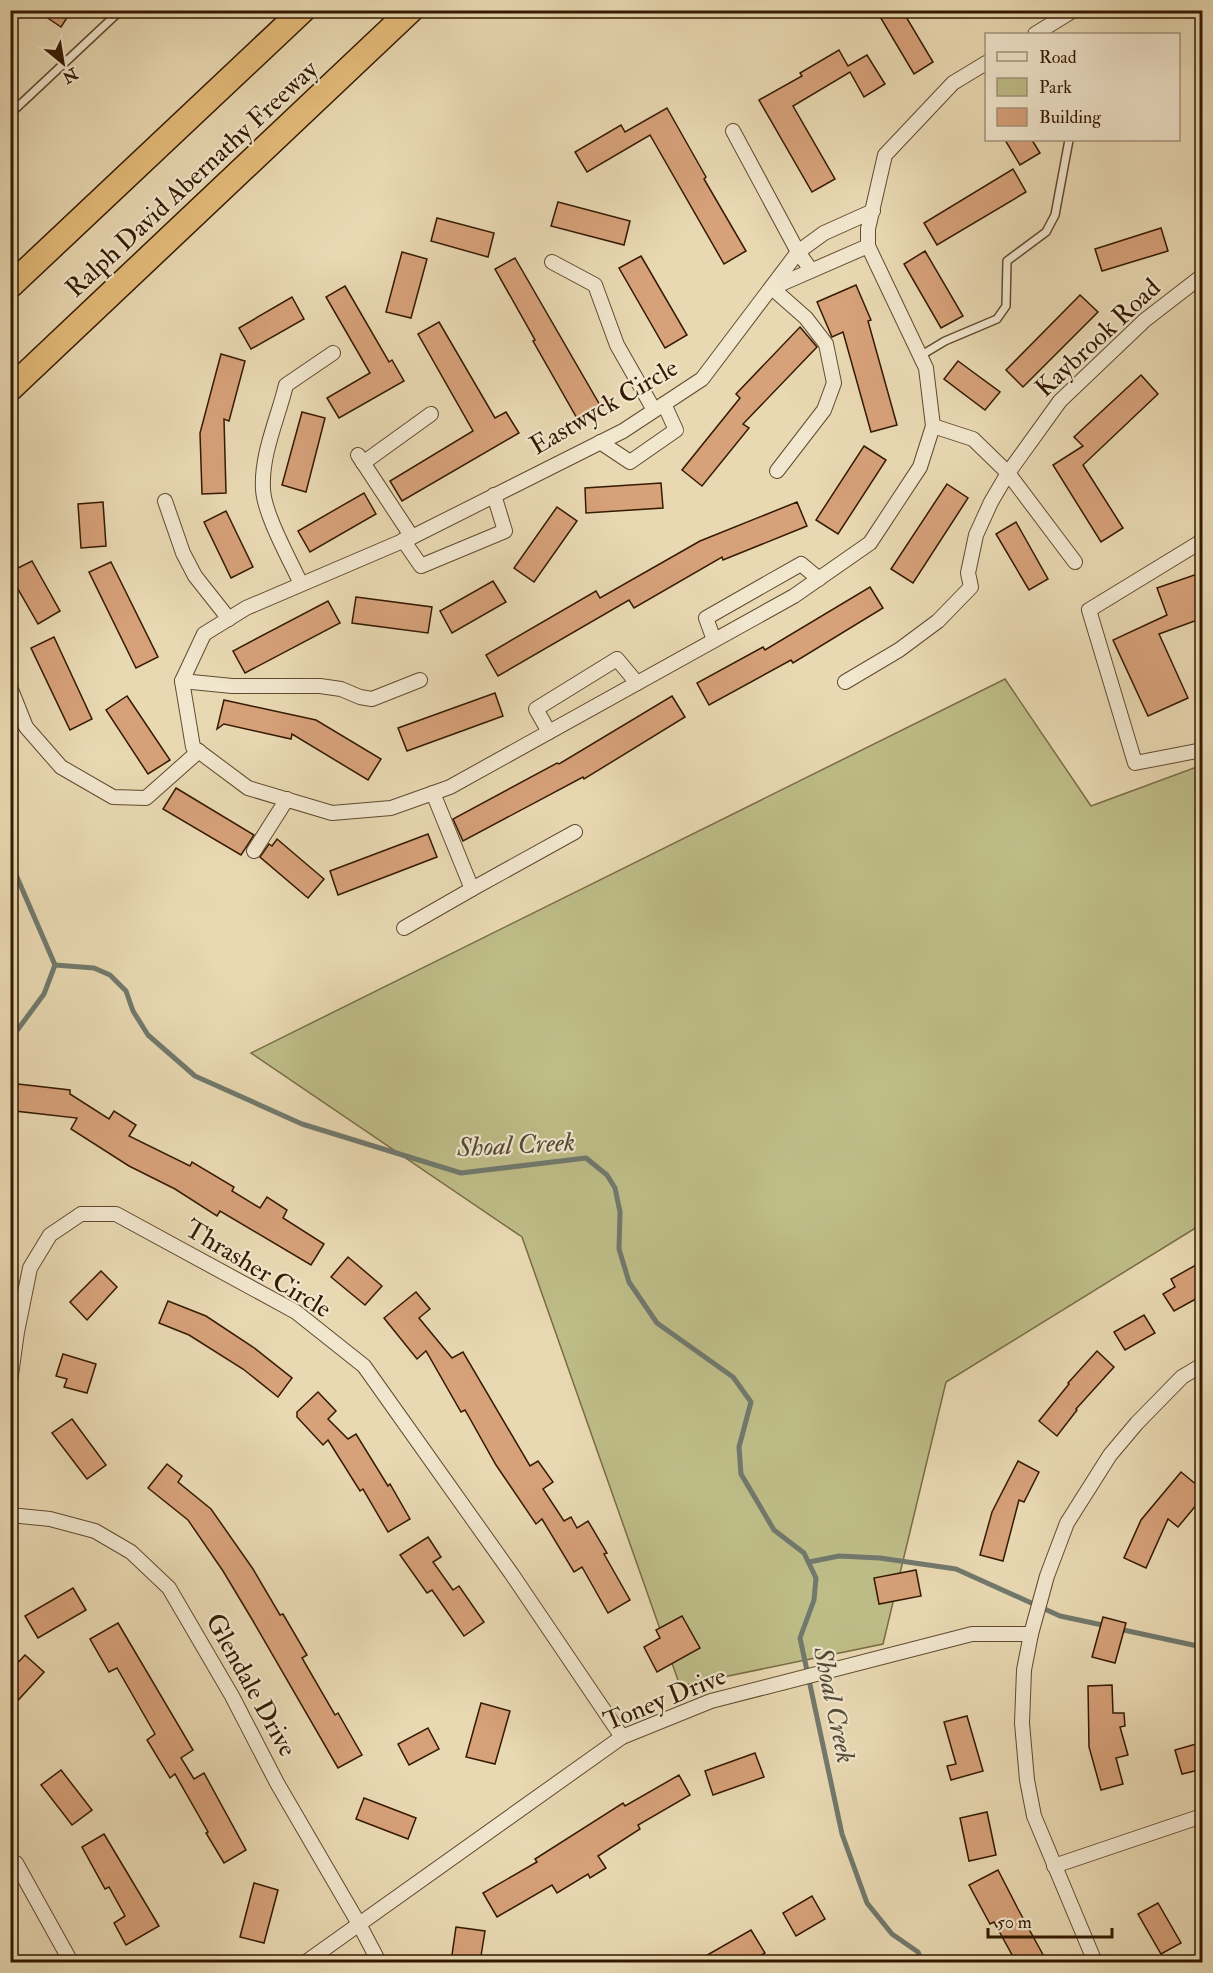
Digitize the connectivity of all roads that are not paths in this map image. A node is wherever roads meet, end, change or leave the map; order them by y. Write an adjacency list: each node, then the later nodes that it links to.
1 (121, 10): 10 (lane)
2 (285, 10): 14 (highway)
3 (303, 10): 14 (highway, Ralph David Abernathy Freeway)
4 (411, 10): 9 (highway, Ralph David Abernathy Freeway)
5 (421, 10): 9 (highway)
6 (1074, 10): 7 (street)
7 (1037, 33)
8 (985, 64): 13 (street)
9 (332, 86): 24 (highway, Ralph David Abernathy Freeway)
10 (10, 114)
11 (733, 131): 16 (street)
12 (1069, 141): 23 (lane)
13 (873, 211): 15 (street); 16 (street)
14 (75, 224): 20 (highway, Ralph David Abernathy Freeway)
15 (868, 246): 18 (street, Eastwyck Circle); 23 (street)
16 (798, 252): 18 (street); 21 (street)
17 (552, 262): 25 (street)
18 (811, 270): 21 (street, Eastwyck Circle)
19 (1203, 276): 30 (street, Kaybrook Road)
20 (10, 286)
21 (772, 288): 25 (street, Eastwyck Circle); 29 (street)
22 (333, 353): 37 (street)
23 (920, 356): 27 (street)
24 (10, 389)
25 (659, 407): 28 (street, Eastwyck Circle); 28 (street)
26 (431, 414): 33 (street)
27 (933, 426): 30 (street); 36 (street)
28 (600, 442): 31 (street, Eastwyck Circle)
29 (777, 471)
30 (1008, 473): 35 (street); 42 (street, Kaybrook Road)
31 (494, 495): 33 (street, Eastwyck Circle); 33 (street)
32 (165, 501): 38 (street)
33 (408, 538): 37 (street, Eastwyck Circle)
34 (1203, 542): 46 (street)
35 (1075, 562)
36 (819, 579): 39 (street); 39 (street)
37 (301, 584): 38 (street, Eastwyck Circle)
38 (229, 618): 41 (street, Eastwyck Circle)
39 (714, 640): 43 (street)
40 (420, 680): 41 (street)
41 (182, 681): 47 (street)
42 (845, 682)
43 (637, 683): 45 (street); 45 (street)
44 (10, 687): 47 (street)
45 (549, 732): 48 (street)
46 (1203, 750)
47 (199, 751): 49 (street)
48 (433, 793): 49 (street); 52 (street)
49 (287, 799): 51 (street)
50 (575, 832): 52 (street)
51 (254, 851)
52 (472, 889): 53 (street)
53 (404, 928)
54 (1203, 1365): 57 (street)
55 (10, 1382): 58 (street, Thrasher Circle)
56 (10, 1515): 62 (street, Glendale Drive)
57 (1031, 1634): 58 (street, Toney Drive); 61 (street)
58 (622, 1737): 62 (street, Toney Drive)
59 (1203, 1816): 61 (street)
60 (16, 1863): 63 (street)
61 (1054, 1866): 66 (street)
62 (359, 1924): 64 (street, Toney Drive); 65 (street, Glendale Drive)
63 (71, 1962)
64 (306, 1962)
65 (379, 1962)
66 (1095, 1962)

